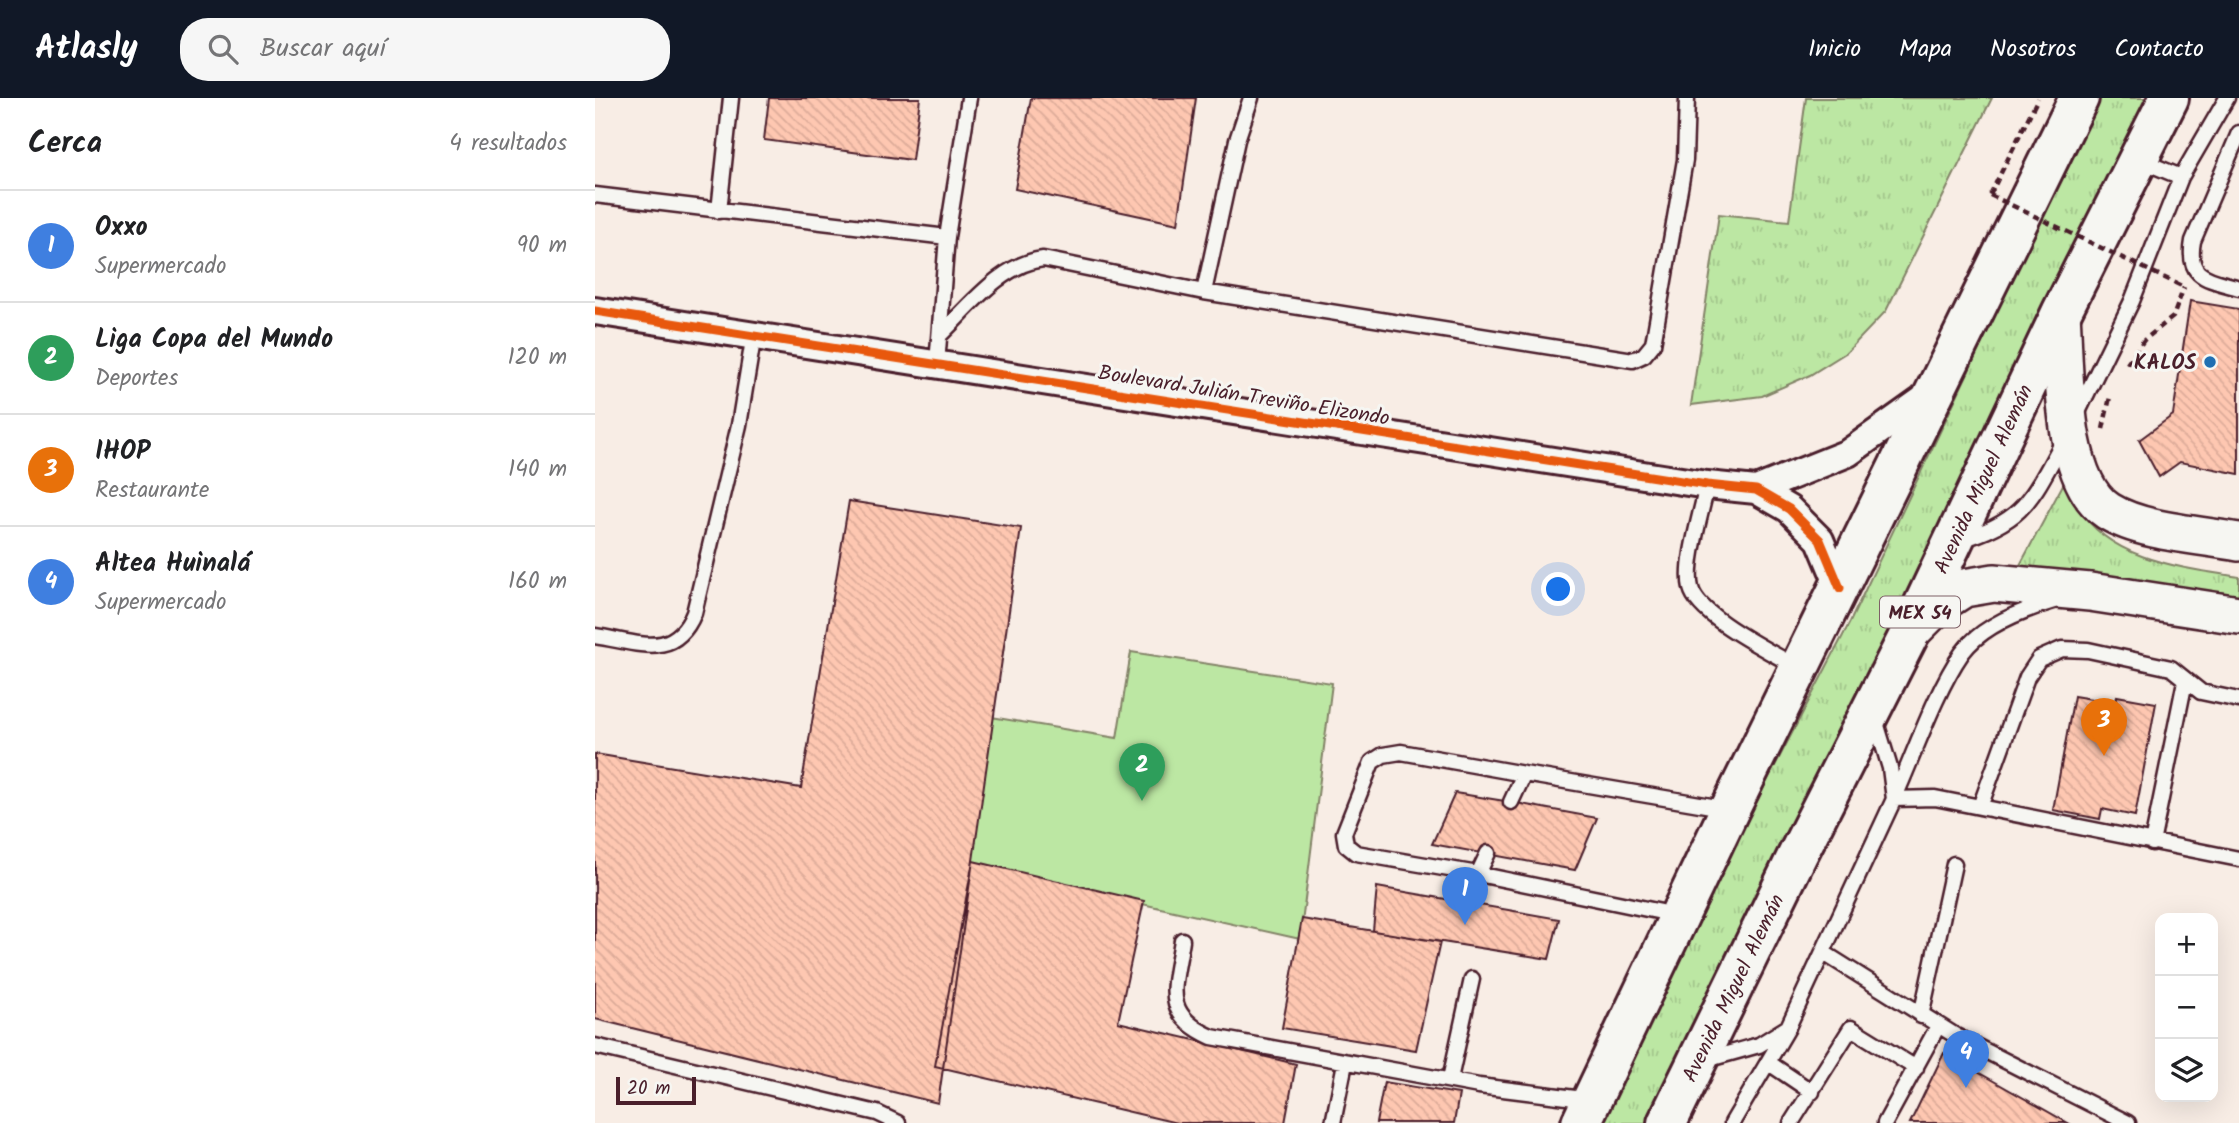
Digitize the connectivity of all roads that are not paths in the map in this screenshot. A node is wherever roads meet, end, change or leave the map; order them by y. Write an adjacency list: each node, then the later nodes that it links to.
1 (731, 98): 12 (lane)
2 (969, 98): 13 (lane)
3 (1251, 98): 15 (lane)
4 (1687, 98): 15 (lane)
5 (2079, 98): 21 (highway)
6 (2169, 98): 9 (highway, Avenida Miguel Alemán / MEX 54)
7 (2227, 98): 10 (lane)
8 (2239, 134): 14 (lane)
9 (2140, 160): 10 (lane); 17 (highway, Avenida Miguel Alemán / MEX 54)
10 (2181, 177): 22 (lane)
11 (595, 195): 12 (lane)
12 (719, 211): 13 (lane)
13 (947, 237): 19 (lane)
14 (2239, 289)
15 (1204, 292): 19 (lane)
16 (595, 311): 18 (street, Boulevard Julián Treviño Elizondo)
17 (2061, 313): 22 (main road); 25 (highway, Avenida Miguel Alemán / MEX 54)
18 (754, 334): 20 (street, Boulevard Julián Treviño Elizondo); 31 (lane)
19 (940, 335): 20 (lane)
20 (937, 364): 23 (street, Boulevard Julián Treviño Elizondo)
21 (1937, 389): 24 (street, Boulevard Julián Treviño Elizondo); 27 (highway)
22 (2086, 431): 25 (lane); 26 (main road)
23 (1707, 485): 24 (street, Boulevard Julián Treviño Elizondo); 32 (lane)
24 (1756, 490): 27 (street, Boulevard Julián Treviño Elizondo)
25 (1953, 542): 30 (highway, Avenida Miguel Alemán / MEX 54)
26 (2239, 542)
27 (1840, 588): 32 (highway)
28 (2090, 592): 29 (main road); 30 (main road); 37 (lane)
29 (2239, 614)
30 (1910, 633): 35 (highway, Avenida Miguel Alemán / MEX 54)
31 (595, 636)
32 (1799, 668): 40 (highway)
33 (2185, 681): 34 (lane); 39 (lane); 41 (lane)
34 (2239, 699)
35 (1872, 709): 37 (lane); 54 (highway, Avenida Miguel Alemán / MEX 54)
36 (1524, 774): 38 (lane); 40 (lane); 45 (lane)
37 (1894, 799): 39 (lane); 48 (lane)
38 (1511, 802)
39 (1980, 807): 41 (lane)
40 (1730, 809): 46 (highway)
41 (2152, 843): 43 (lane)
42 (1488, 853): 45 (lane)
43 (2239, 859)
44 (1954, 864): 50 (lane)
45 (1478, 874): 46 (lane)
46 (1680, 916): 60 (highway)
47 (1182, 940): 55 (lane)
48 (1824, 953): 50 (lane); 52 (lane)
49 (1472, 979): 58 (lane)
50 (1921, 1016): 51 (lane)
51 (1938, 1026): 57 (lane); 67 (lane)
52 (1788, 1027): 54 (lane); 56 (lane)
53 (595, 1045): 61 (lane)
54 (1697, 1062): 63 (highway, Avenida Miguel Alemán / MEX 54)
55 (1345, 1063): 58 (lane); 62 (lane)
56 (1769, 1063): 59 (lane); 64 (lane)
57 (1916, 1068): 59 (lane); 66 (lane)
58 (1450, 1079): 60 (lane)
59 (1812, 1092): 65 (lane)
60 (1587, 1112)
61 (898, 1123)
62 (1333, 1123)
63 (1667, 1123)
64 (1732, 1123)
65 (1791, 1123)
66 (1885, 1123)
67 (2128, 1123)

